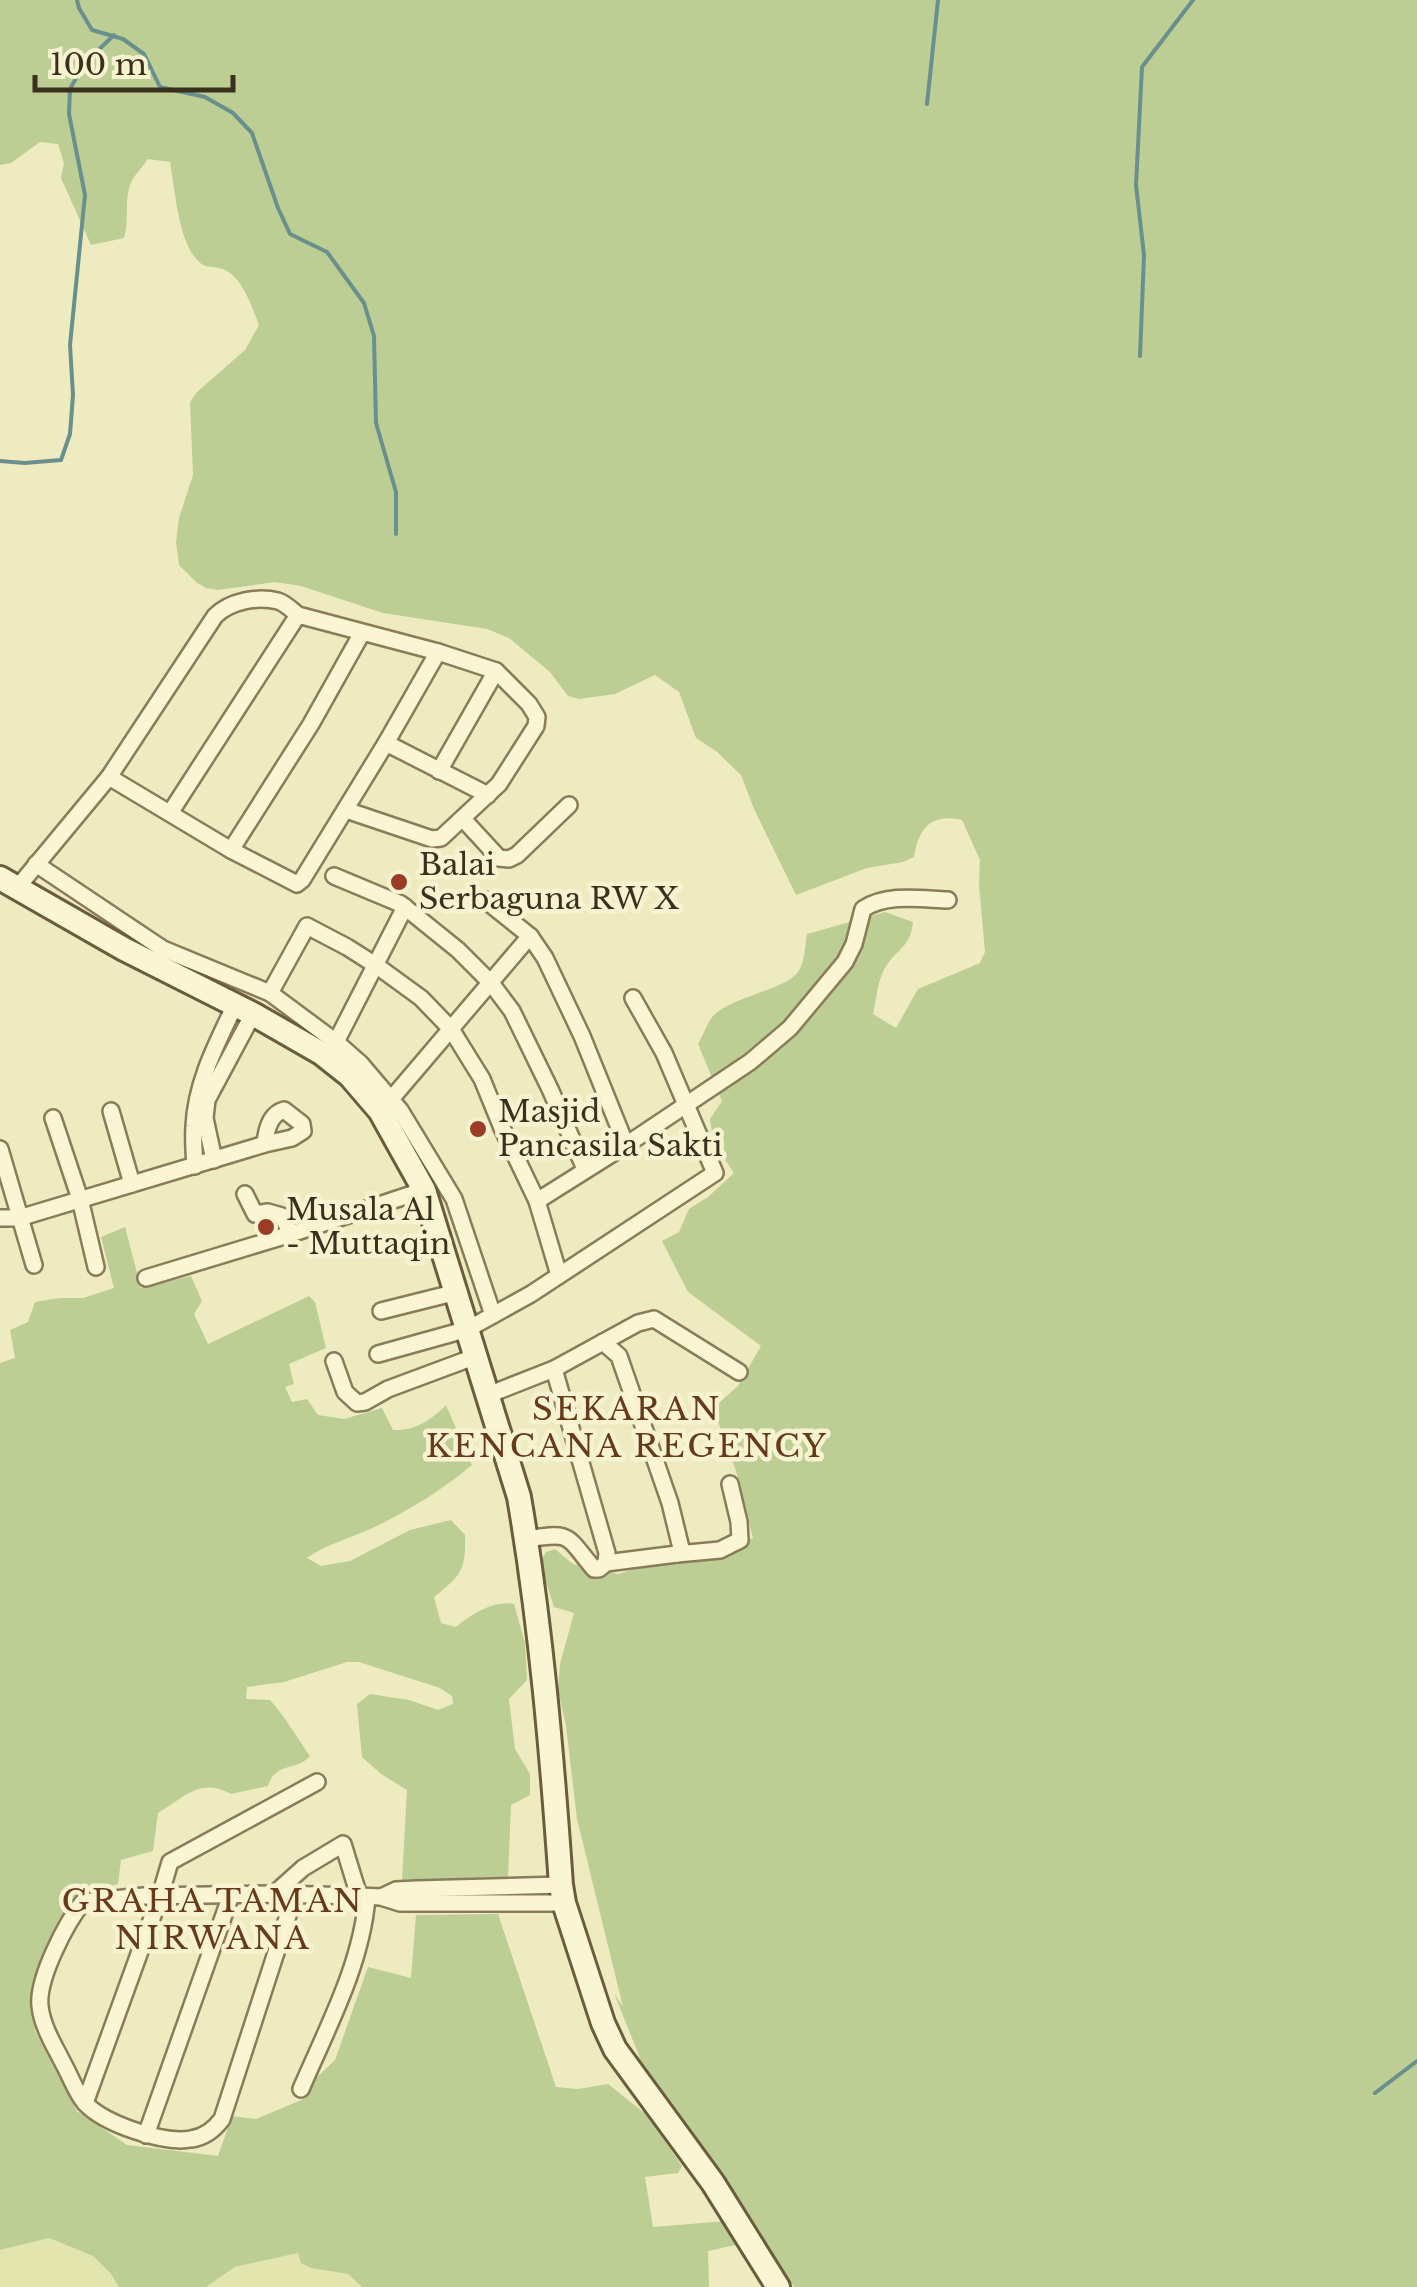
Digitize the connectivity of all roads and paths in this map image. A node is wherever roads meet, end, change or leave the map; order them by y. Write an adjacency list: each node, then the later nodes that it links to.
1 (298, 615): 2 (street); 7 (street); 11 (street)
2 (362, 633): 3 (street); 13 (street)
3 (438, 652): 4 (street); 5 (street)
4 (496, 671): 6 (street); 8 (street)
5 (386, 744): 6 (street); 10 (street)
6 (439, 771): 8 (street)
7 (109, 777): 11 (street); 14 (street)
8 (488, 795): 12 (street)
9 (569, 805): 12 (street)
10 (346, 810): 12 (street); 13 (street)
11 (170, 812): 13 (street)
12 (463, 820)
13 (231, 850)
14 (36, 864): 16 (street); 23 (street)
15 (334, 876): 19 (street)
16 (8, 883): 25 (main road)
17 (485, 900): 20 (street)
18 (948, 900): 30 (street)
19 (405, 907): 21 (street); 22 (street)
20 (530, 936): 22 (street); 35 (street)
21 (377, 966): 23 (street); 26 (street); 27 (street)
22 (491, 983): 26 (street); 39 (street)
23 (270, 993): 27 (street)
24 (633, 998): 30 (street)
25 (244, 1009): 28 (main road); 33 (street)
26 (451, 1029): 29 (street); 45 (street)
27 (336, 1042): 28 (street)
28 (355, 1070): 29 (street); 43 (main road)
29 (392, 1098): 44 (street)
30 (685, 1105): 35 (street); 51 (street)
31 (110, 1111): 40 (street)
32 (53, 1118): 42 (street)
33 (200, 1123): 37 (street); 38 (street)
34 (265, 1144): 37 (street)
35 (626, 1145): 39 (street)
36 (0, 1149): 47 (street)
37 (214, 1160): 38 (street)
38 (195, 1166): 40 (street)
39 (585, 1169): 45 (street)
40 (132, 1184): 42 (street)
41 (245, 1194): 48 (street)
42 (80, 1199): 47 (street); 50 (street)
43 (427, 1199): 44 (street); 48 (street); 53 (main road)
44 (454, 1200): 55 (street)
45 (537, 1201): 51 (street)
46 (0, 1218): 47 (street)
47 (19, 1218): 49 (street)
48 (291, 1234): 52 (street)
49 (34, 1265)
50 (96, 1267)
51 (559, 1276): 55 (street)
52 (146, 1278)
53 (457, 1292): 54 (street); 56 (main road)
54 (382, 1311)
55 (494, 1315): 56 (street)
56 (468, 1329): 58 (street); 59 (main road)
57 (603, 1342): 61 (street); 62 (street); 66 (street)
58 (378, 1354)
59 (474, 1356): 60 (street); 63 (main road)
60 (334, 1361)
61 (554, 1369): 63 (street); 67 (street)
62 (739, 1372)
63 (488, 1395): 65 (main road)
64 (730, 1484): 66 (street)
65 (526, 1540): 67 (street); 71 (main road)
66 (677, 1554): 67 (street)
67 (606, 1564)
68 (317, 1782): 73 (street)
69 (274, 1894): 70 (street); 72 (street); 74 (street)
70 (294, 1894): 74 (street); 77 (street)
71 (562, 1894): 74 (street); 78 (main road)
72 (230, 1895): 73 (street); 77 (street)
73 (160, 1896): 76 (street); 76 (street)
74 (369, 1897): 75 (street)
75 (301, 2089)
76 (85, 2103): 77 (street)
77 (146, 2135)
78 (778, 2287)

